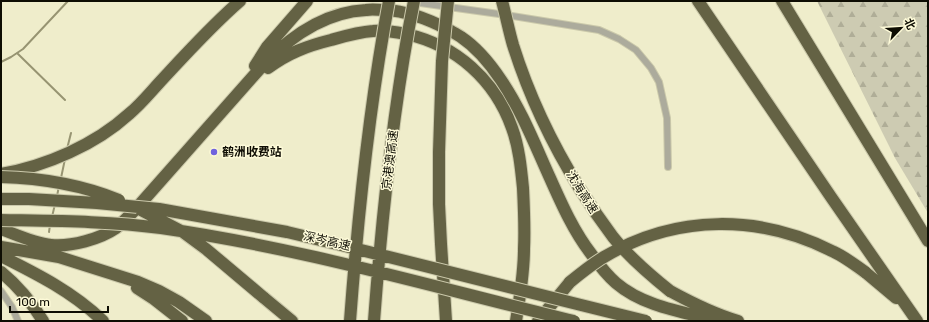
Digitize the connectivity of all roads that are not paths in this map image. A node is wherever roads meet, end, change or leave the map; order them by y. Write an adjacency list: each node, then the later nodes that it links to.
1 (240, 1): 12 (highway)
2 (308, 1): 10 (highway)
3 (389, 1): 28 (highway, 京港澳高速, bridge)
4 (408, 1): 11 (street)
5 (414, 1): 29 (highway, 京港澳高速, bridge)
6 (448, 1): 30 (highway, bridge)
7 (502, 1): 36 (highway, 沈海高速, bridge)
8 (698, 1): 37 (highway)
9 (782, 1): 16 (highway)
10 (240, 91): 15 (highway); 31 (highway); 35 (highway)
11 (668, 167)
12 (1, 175): 27 (highway, bridge)
13 (1, 199): 34 (highway, 深岑高速, bridge)
14 (1, 220): 33 (highway, 深岑高速, bridge)
15 (1, 229)
16 (928, 241)
17 (1, 247): 20 (highway)
18 (1, 256): 24 (highway)
19 (1, 272): 23 (highway)
20 (110, 272): 25 (highway); 26 (highway)
21 (1, 291): 22 (street)
22 (18, 321)
23 (43, 321)
24 (103, 321)
25 (182, 321)
26 (206, 321)
27 (292, 321)
28 (350, 321)
29 (374, 321)
30 (446, 321)
31 (516, 321)
32 (538, 321): 37 (highway, bridge)
33 (574, 321)
34 (646, 321)
35 (718, 321)
36 (738, 321)
37 (916, 321)

